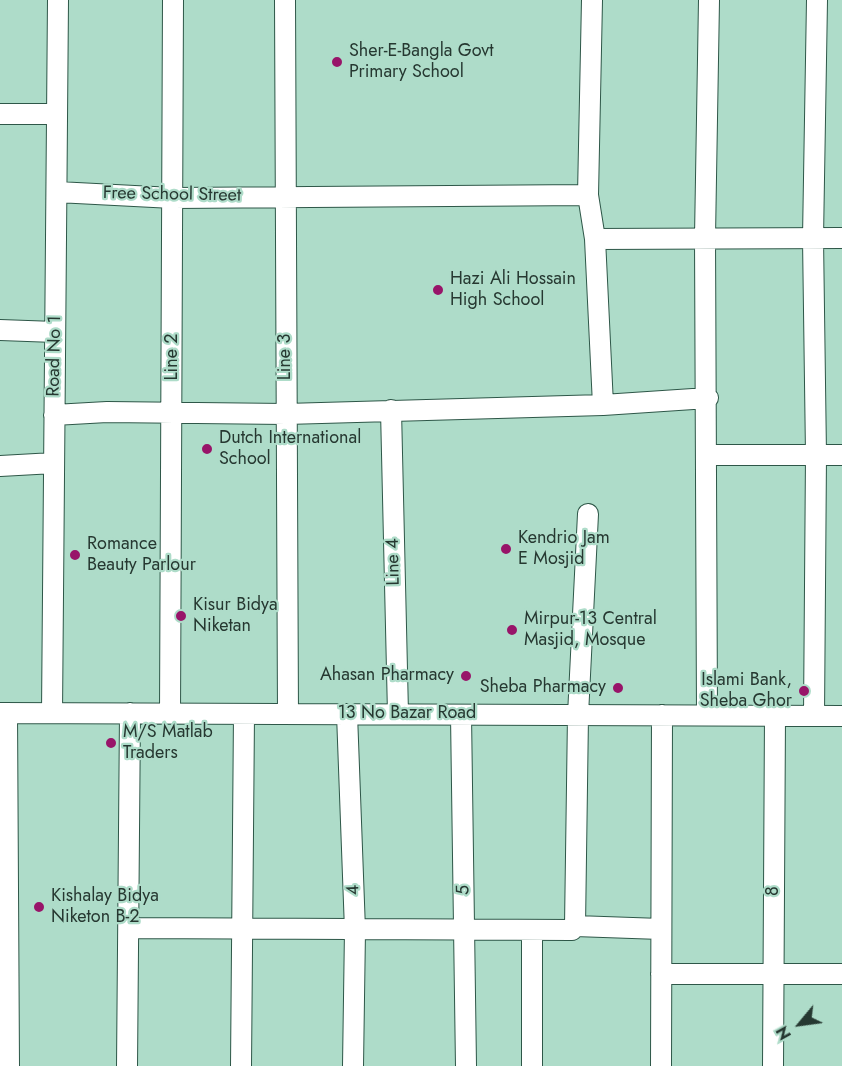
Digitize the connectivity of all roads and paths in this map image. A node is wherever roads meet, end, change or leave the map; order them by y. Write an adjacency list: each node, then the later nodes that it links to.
1 (58, 0): 8 (street, Road No 1)
2 (173, 0): 12 (street, Line 2)
3 (285, 0): 11 (street, Line 3)
4 (592, 0): 10 (street)
5 (709, 0): 13 (street)
6 (817, 0): 14 (street)
7 (0, 114): 8 (street)
8 (57, 114): 9 (street, Road No 1)
9 (57, 192): 12 (street, Free School Street); 18 (street, Road No 1)
10 (588, 195): 11 (street, Free School Street); 16 (street)
11 (287, 196): 12 (street, Free School Street); 23 (street, Line 3)
12 (173, 198): 22 (street, Line 2)
13 (705, 237): 14 (street); 16 (street); 19 (street)
14 (813, 238): 15 (street); 26 (street)
15 (842, 238)
16 (595, 239): 20 (street)
17 (0, 330): 18 (street)
18 (55, 332): 24 (street, Road No 1)
19 (708, 398): 20 (street); 25 (street)
20 (603, 405): 21 (street)
21 (391, 410): 23 (street); 38 (street, Line 4)
22 (173, 414): 23 (street); 24 (street); 34 (street, Line 2)
23 (286, 414): 36 (street, Line 3)
24 (54, 415): 28 (street, Road No 1)
25 (707, 455): 26 (street); 42 (street)
26 (816, 455): 27 (street); 44 (street)
27 (842, 455)
28 (54, 463): 29 (street); 32 (street, Road No 1)
29 (0, 466)
30 (588, 514): 40 (street)
31 (4, 713): 32 (street, 13 No Bazar Road); 56 (street)
32 (52, 713): 33 (street, 13 No Bazar Road)
33 (130, 713): 34 (street, 13 No Bazar Road); 47 (street)
34 (170, 713): 35 (street, 13 No Bazar Road)
35 (244, 714): 36 (street, 13 No Bazar Road); 49 (street)
36 (288, 714): 37 (street, 13 No Bazar Road)
37 (347, 714): 38 (street, 13 No Bazar Road); 50 (street, 4)
38 (398, 714): 39 (street, 13 No Bazar Road)
39 (461, 714): 40 (street, 13 No Bazar Road); 51 (street, 5)
40 (578, 715): 41 (street, 13 No Bazar Road); 46 (street)
41 (662, 715): 42 (street, 13 No Bazar Road); 48 (street)
42 (707, 716): 43 (street, 13 No Bazar Road)
43 (775, 716): 44 (street, 13 No Bazar Road); 53 (street, 8)
44 (814, 716): 45 (street, 13 No Bazar Road)
45 (842, 716)
46 (575, 926): 48 (street); 52 (street)
47 (129, 928): 49 (street); 57 (street)
48 (662, 929): 54 (street)
49 (242, 930): 50 (street); 58 (street)
50 (355, 930): 51 (street); 59 (street, 4)
51 (464, 930): 52 (street); 60 (street, 5)
52 (532, 930): 61 (street)
53 (774, 973): 54 (street); 55 (street); 63 (street, 8)
54 (661, 974): 62 (street)
55 (842, 974)
56 (9, 1066)
57 (127, 1066)
58 (241, 1066)
59 (353, 1066)
60 (466, 1066)
61 (532, 1066)
62 (661, 1066)
63 (773, 1066)

